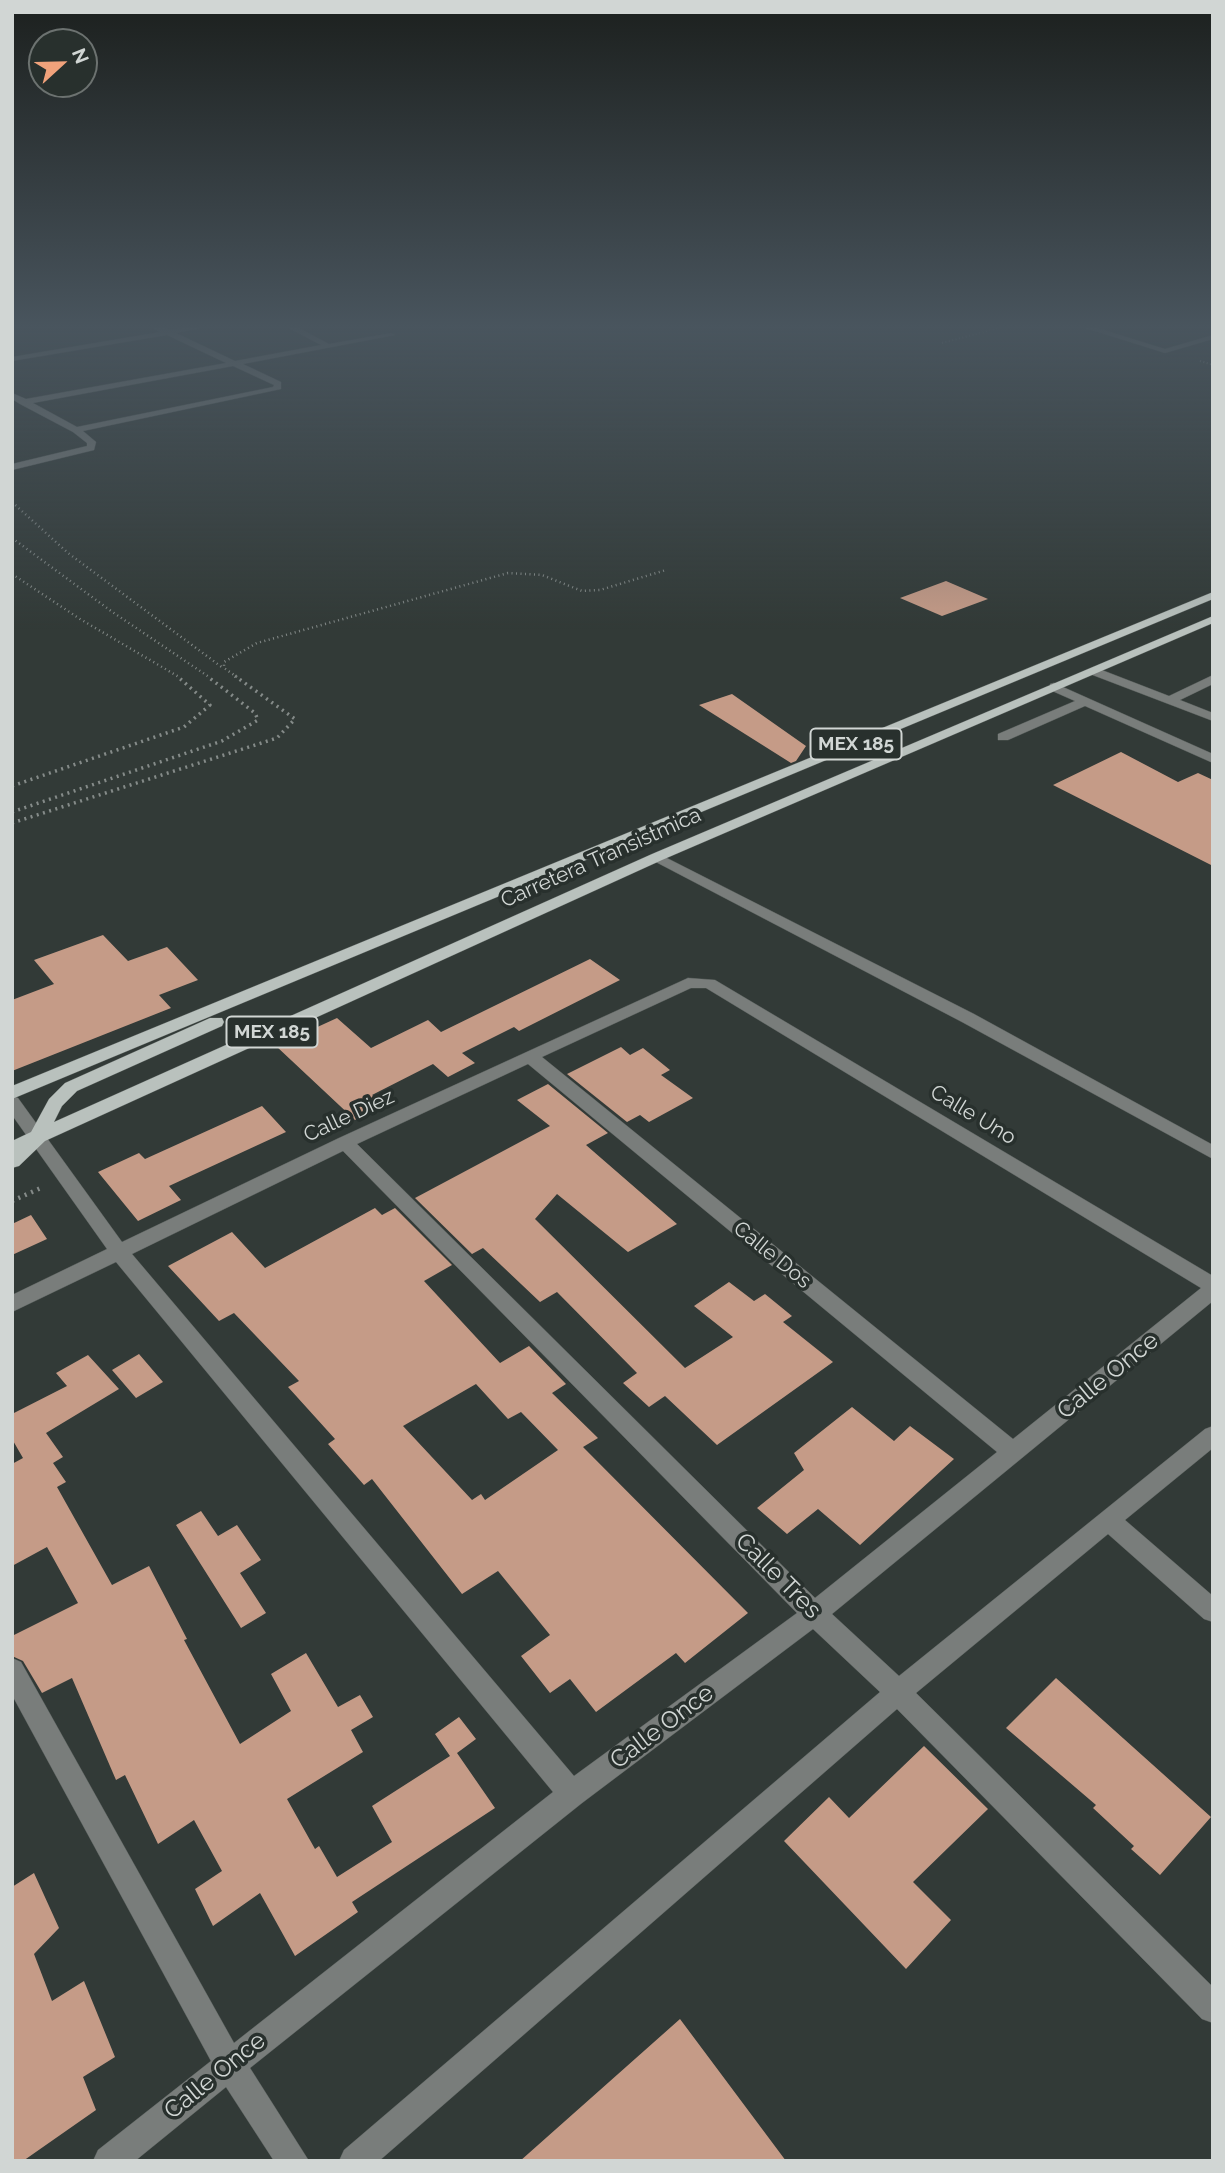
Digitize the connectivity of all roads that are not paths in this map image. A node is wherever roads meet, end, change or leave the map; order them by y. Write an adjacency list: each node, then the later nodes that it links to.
1 (71, 427): 3 (street)
2 (89, 427): 3 (street)
3 (76, 430): 4 (street)
4 (12, 467)
5 (1213, 595): 16 (main road, Carretera Transistmica / MEX 185)
6 (1213, 620): 7 (main road, Carretera Transistmica / MEX 185)
7 (1094, 671): 9 (main road, Carretera Transistmica / MEX 185); 10 (street)
8 (1213, 679): 10 (street)
9 (1054, 687): 11 (street); 15 (main road, Carretera Transistmica / MEX 185)
10 (1170, 700): 12 (street)
11 (1086, 701): 13 (street); 14 (street)
12 (1213, 717)
13 (1003, 737)
14 (1213, 759)
15 (657, 857): 21 (main road, Carretera Transistmica / MEX 185); 24 (street)
16 (299, 975): 19 (main road, Carretera Transistmica / MEX 185); 21 (main road)
17 (709, 983): 18 (street, Calle Diez); 27 (street, Calle Uno)
18 (529, 1056): 22 (street, Calle Diez); 30 (street, Calle Dos)
19 (12, 1093)
20 (12, 1102): 21 (street)
21 (37, 1138): 23 (main road, Carretera Transistmica / MEX 185); 25 (main road); 26 (street)
22 (345, 1142): 26 (street, Calle Diez); 33 (street, Calle Tres)
23 (12, 1148)
24 (1213, 1153)
25 (12, 1162)
26 (119, 1252): 28 (street, Calle Diez); 36 (street)
27 (1213, 1288): 30 (street, Calle Once)
28 (12, 1304)
29 (1213, 1435): 31 (street)
30 (1014, 1453): 33 (street, Calle Once)
31 (1108, 1520): 32 (street); 35 (street)
32 (1213, 1611)
33 (814, 1614): 35 (street, Calle Tres); 36 (street, Calle Once)
34 (12, 1670): 38 (street)
35 (898, 1692): 37 (street, Calle Tres); 41 (street)
36 (572, 1794): 38 (street, Calle Once)
37 (1213, 2008)
38 (229, 2064): 39 (street, Calle Once); 40 (street)
39 (109, 2161)
40 (293, 2161)
41 (355, 2161)

